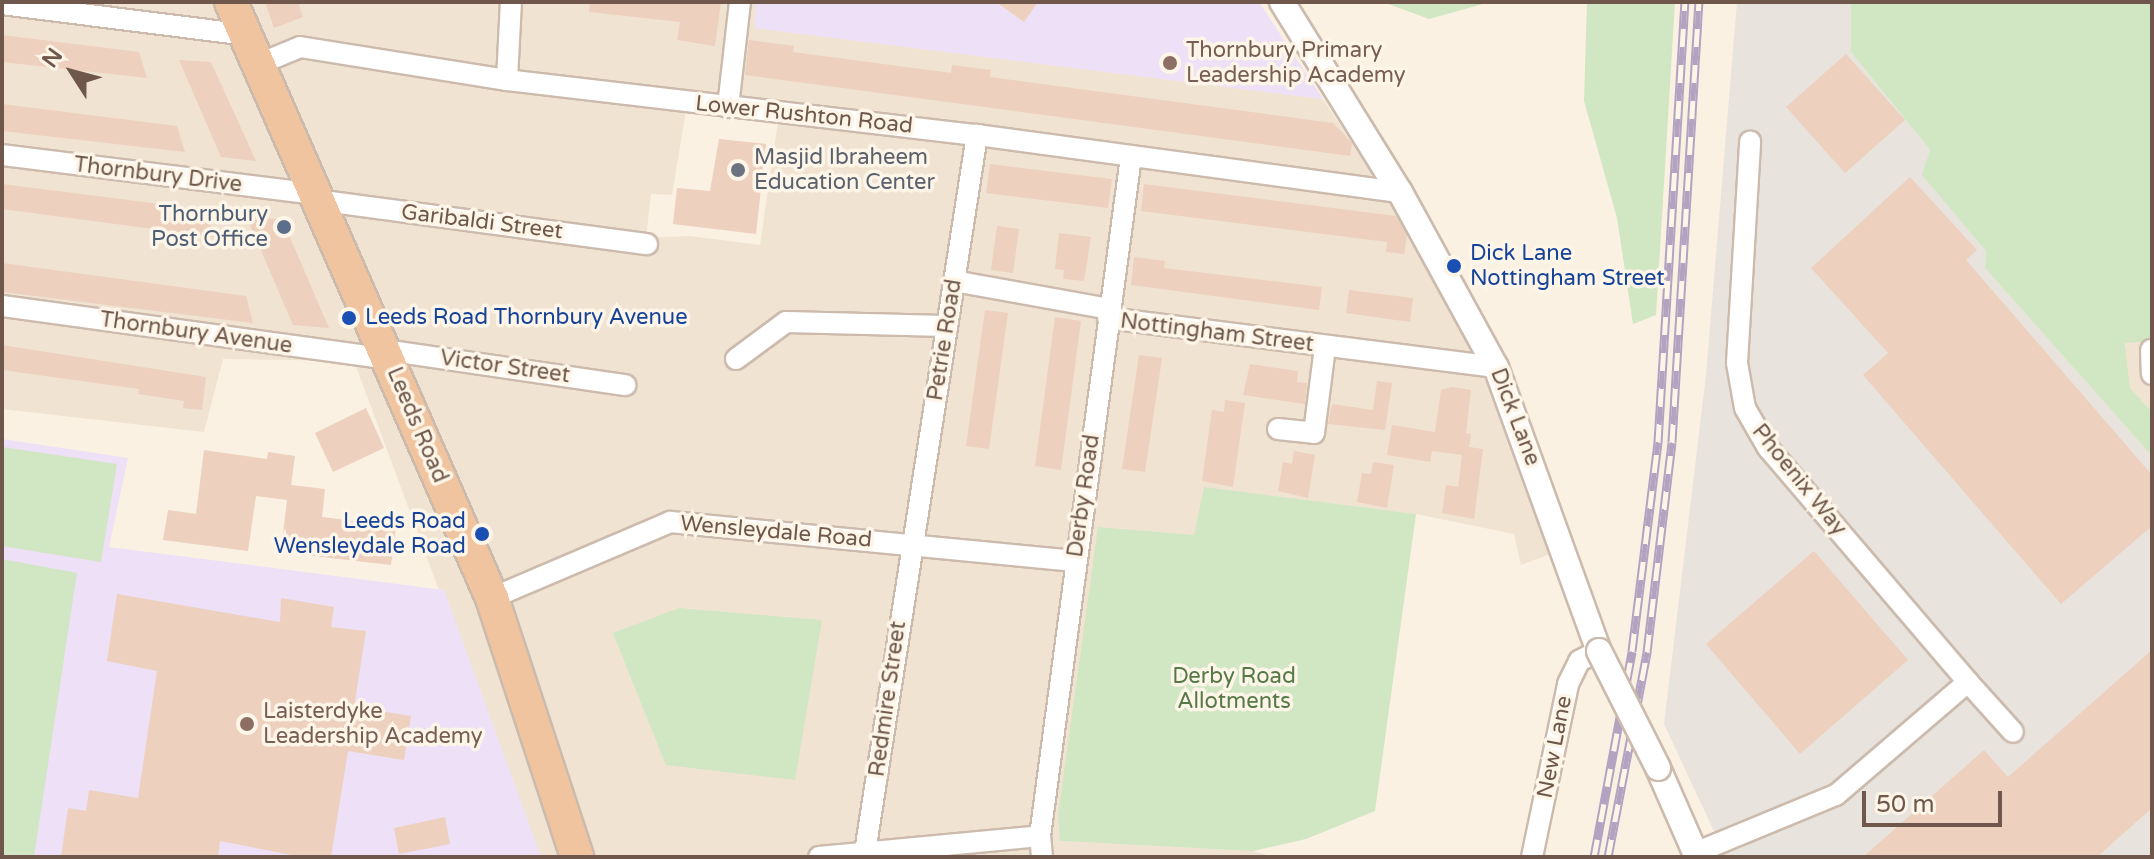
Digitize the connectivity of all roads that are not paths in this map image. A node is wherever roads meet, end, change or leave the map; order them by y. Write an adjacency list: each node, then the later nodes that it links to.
1 (231, 2): 6 (highway, Leeds Road)
2 (511, 2): 8 (street)
3 (740, 2): 9 (street)
4 (1282, 2): 14 (street, Dick Lane)
5 (2, 4): 6 (street)
6 (246, 35): 7 (highway, Leeds Road)
7 (259, 64): 8 (street, Lower Rushton Road); 15 (highway, Leeds Road)
8 (507, 80): 9 (street, Lower Rushton Road)
9 (728, 107): 10 (street, Lower Rushton Road)
10 (977, 135): 13 (street, Lower Rushton Road); 17 (street, Petrie Road)
11 (1750, 141): 33 (street, Phoenix Way)
12 (2, 155): 15 (street, Thornbury Drive)
13 (1131, 157): 14 (street, Lower Rushton Road); 19 (street, Derby Road)
14 (1400, 192): 25 (street, Dick Lane)
15 (315, 197): 16 (street, Garibaldi Street); 23 (highway, Leeds Road)
16 (647, 244)
17 (954, 281): 19 (street); 20 (street, Petrie Road)
18 (2, 306): 23 (street, Thornbury Avenue)
19 (1109, 314): 21 (street, Nottingham Street); 30 (street, Derby Road)
20 (946, 326): 24 (street); 29 (street, Petrie Road)
21 (1325, 347): 25 (street, Nottingham Street); 28 (street, Nottingham Street)
22 (2151, 350): 26 (street)
23 (387, 354): 27 (street, Victor Street); 31 (highway, Leeds Road)
24 (736, 359)
25 (1496, 367): 32 (street, Dick Lane)
26 (2152, 374)
27 (625, 385)
28 (1278, 429)
29 (911, 545): 30 (street, Wensleydale Road); 31 (street, Wensleydale Road); 36 (street, Redmire Street)
30 (1075, 561): 35 (street, Derby Road)
31 (492, 598): 38 (highway, Leeds Road)
32 (1599, 651): 37 (street, Dick Lane, bridge); 40 (street, New Lane)
33 (1968, 682): 34 (street, Phoenix Way); 37 (street)
34 (2013, 732)
35 (1041, 847): 36 (street)
36 (865, 852): 39 (street)
37 (1696, 855)
38 (577, 857)
39 (819, 857)
40 (1532, 857)

